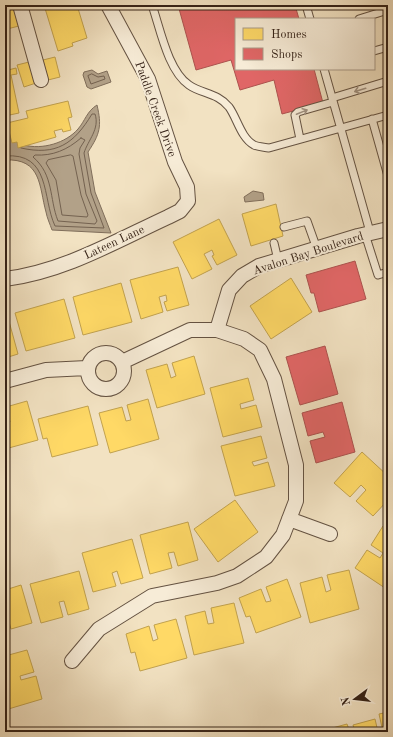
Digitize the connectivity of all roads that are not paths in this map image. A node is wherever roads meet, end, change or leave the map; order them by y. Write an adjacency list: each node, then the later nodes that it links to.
1 (20, 5): 11 (street)
2 (108, 5): 18 (street, Paddle Creek Drive)
3 (152, 5): 17 (lane)
4 (306, 5): 6 (lane)
5 (388, 10): 7 (lane)
6 (310, 18)
7 (362, 18)
8 (388, 47): 9 (lane)
9 (375, 51)
10 (324, 70): 13 (lane)
11 (40, 80)
12 (388, 81): 13 (lane, one-way to 13)
13 (333, 100): 16 (lane); 17 (lane, one-way to 13)
14 (388, 115): 15 (lane)
15 (372, 119): 16 (lane); 19 (lane)
16 (340, 128): 17 (lane); 22 (lane)
17 (300, 139)
18 (179, 172): 27 (street, Lateen Lane)
19 (388, 176)
20 (284, 227): 24 (lane)
21 (388, 229): 22 (street, Avalon Bay Boulevard)
22 (367, 233): 24 (street, Avalon Bay Boulevard); 26 (lane)
23 (274, 243): 25 (lane)
24 (316, 249): 25 (street, Avalon Bay Boulevard)
25 (278, 260): 28 (street, Avalon Bay Boulevard)
26 (388, 272)
27 (5, 279)
28 (218, 330): 29 (street); 32 (street)
29 (122, 362): 30 (street); 30 (street)
30 (87, 368): 31 (street)
31 (5, 381)
32 (289, 519): 33 (street); 34 (street)
33 (330, 534)
34 (72, 661)

